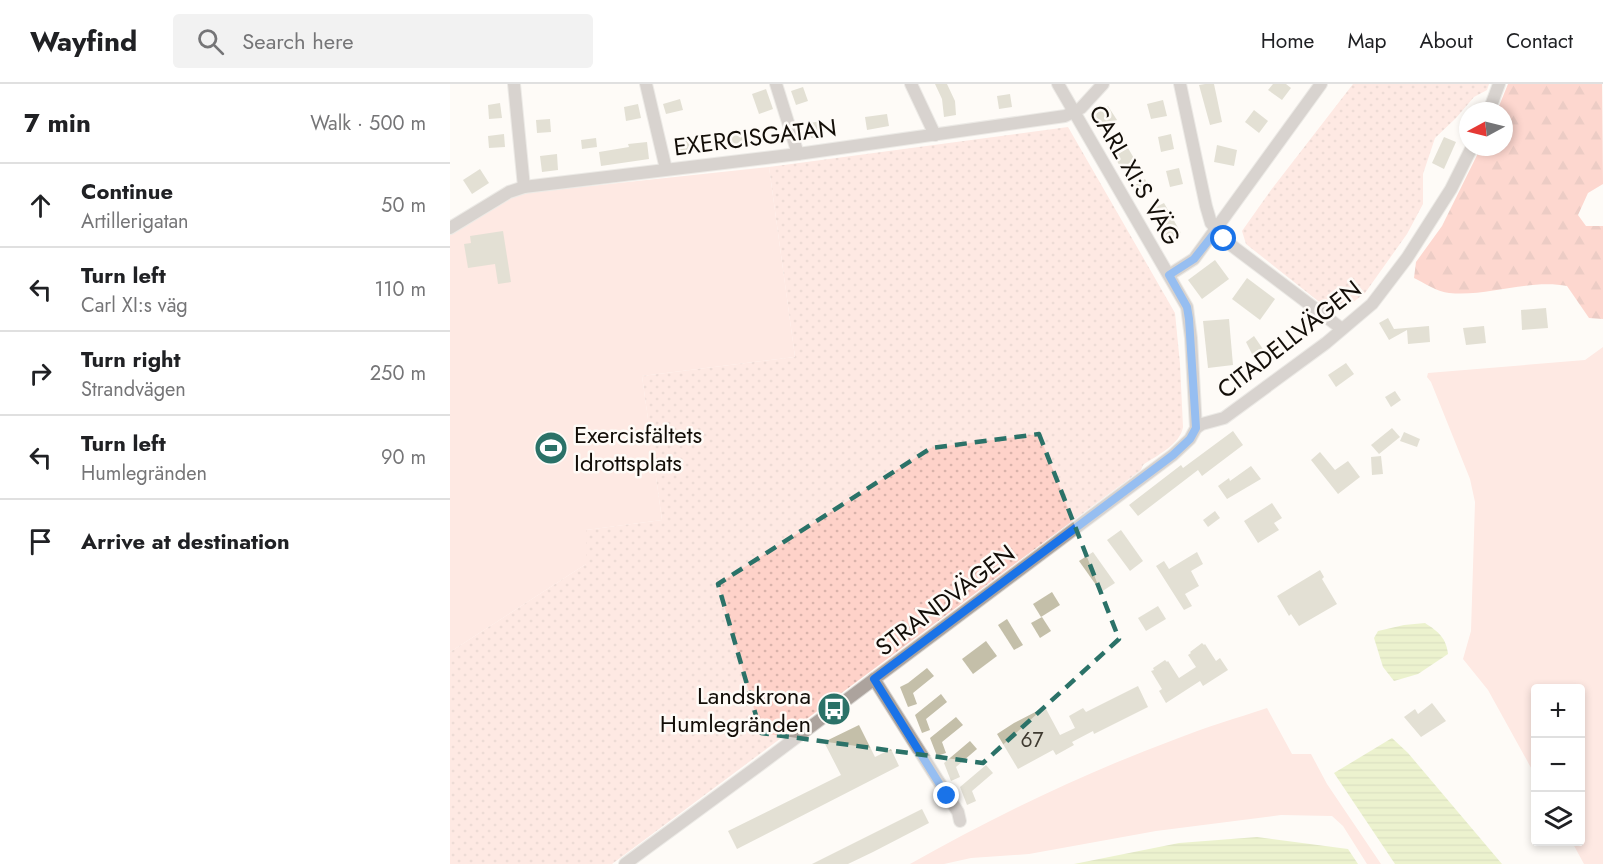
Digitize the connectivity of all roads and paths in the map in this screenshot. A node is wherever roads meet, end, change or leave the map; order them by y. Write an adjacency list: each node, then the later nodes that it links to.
1 (514, 84): 16 (street)
2 (646, 84): 15 (street)
3 (776, 84): 13 (street)
4 (911, 84): 12 (street)
5 (1058, 84): 11 (street, CARL XI:S VÄG)
6 (1102, 84): 11 (street)
7 (1180, 84): 18 (street)
8 (1321, 84): 18 (street)
9 (1499, 84): 10 (street)
10 (1492, 102)
11 (1074, 112): 12 (street, EXERCISGATAN); 19 (street, CARL XI:S VÄG)
12 (935, 135): 13 (street, EXERCISGATAN)
13 (798, 154): 15 (street, EXERCISGATAN)
14 (1468, 156): 20 (street, CITADELLVÄGEN)
15 (666, 169): 16 (street, EXERCISGATAN)
16 (524, 187): 17 (street, EXERCISGATAN)
17 (450, 228)
18 (1216, 231): 19 (street); 20 (street)
19 (1169, 275): 21 (street, CARL XI:S VÄG)
20 (1342, 329): 21 (street, CITADELLVÄGEN)
21 (1196, 428): 22 (street, STRANDVÄGEN)
22 (874, 679): 23 (street); 24 (street, STRANDVÄGEN)
23 (960, 821)
24 (625, 864)

